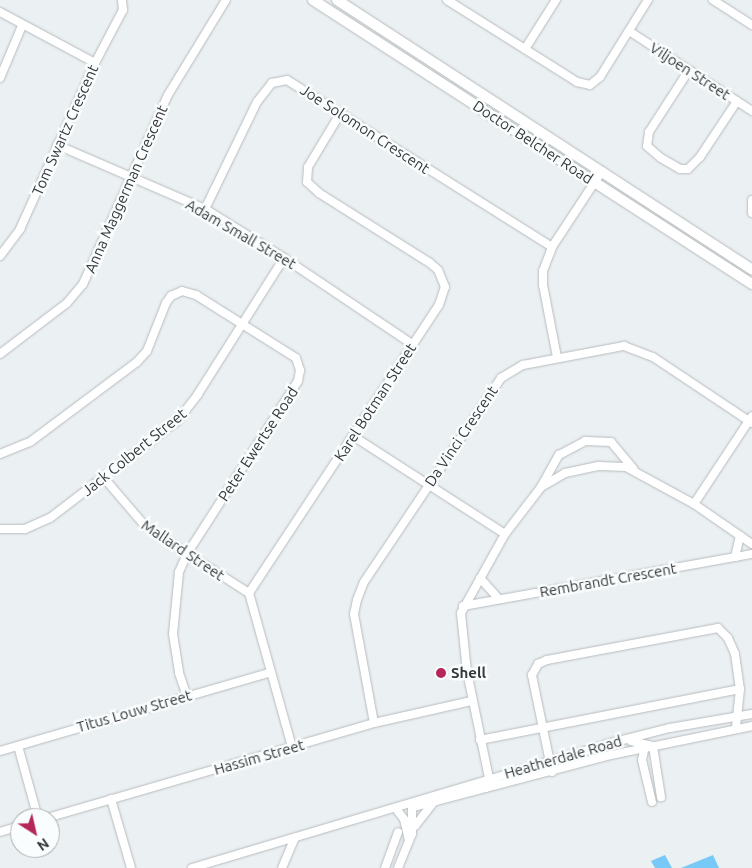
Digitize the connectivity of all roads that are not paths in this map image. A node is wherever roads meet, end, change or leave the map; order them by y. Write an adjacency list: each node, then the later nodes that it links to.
1 (122, 0): 14 (street, Tom Swartz Crescent)
2 (226, 0): 22 (street, Anna Maggerman Crescent)
3 (313, 0): 23 (main road, Doctor Belcher Road)
4 (337, 0): 21 (main road, Doctor Belcher Road)
5 (447, 0): 13 (street)
6 (556, 0): 13 (street)
7 (648, 0): 12 (street)
8 (712, 0): 11 (street)
9 (0, 12): 10 (street)
10 (22, 26): 14 (street); 16 (street)
11 (752, 26)
12 (629, 31): 13 (street); 15 (street, Viljoen Street)
13 (525, 49)
14 (95, 63): 20 (street, Tom Swartz Crescent)
15 (690, 70): 17 (street, Viljoen Street); 17 (street)
16 (0, 78)
17 (737, 101): 18 (street, Viljoen Street)
18 (752, 111)
19 (340, 114): 25 (street, Joe Solomon Crescent); 27 (street, Joe Solomon Crescent); 33 (street, Karel Botman Street)
20 (57, 145): 22 (street, Adam Small Street); 28 (street, Tom Swartz Crescent)
21 (602, 171): 23 (street); 30 (main road, Doctor Belcher Road)
22 (130, 175): 25 (street, Adam Small Street); 34 (street, Anna Maggerman Crescent)
23 (595, 182): 27 (street); 31 (main road, Doctor Belcher Road)
24 (752, 200): 26 (street)
25 (205, 209): 29 (street, Adam Small Street)
26 (752, 213)
27 (552, 247): 35 (street)
28 (0, 256)
29 (284, 258): 32 (street, Jack Colbert Street); 33 (street, Adam Small Street)
30 (752, 269)
31 (752, 284)
32 (243, 324): 38 (street, Peter Ewertse Road); 40 (street, Jack Colbert Street); 48 (street, Peter Ewertse Road)
33 (412, 344): 37 (street, Karel Botman Street)
34 (0, 354)
35 (557, 357): 36 (street, Da Vinci Crescent); 41 (street, Da Vinci Crescent)
36 (751, 420): 43 (street)
37 (353, 436): 41 (street); 52 (street, Karel Botman Street)
38 (0, 454)
39 (634, 470): 42 (street); 42 (street); 43 (street)
40 (104, 478): 44 (street, Jack Colbert Street); 48 (street, Mallard Street)
41 (428, 484): 45 (street); 60 (street, Da Vinci Crescent)
42 (541, 487): 45 (street)
43 (694, 504): 46 (street)
44 (0, 529)
45 (505, 534): 51 (street)
46 (740, 536): 47 (street); 50 (street)
47 (752, 544)
48 (187, 554): 52 (street, Mallard Street); 57 (street, Peter Ewertse Road)
49 (752, 554): 50 (street, Rembrandt Crescent)
50 (734, 557): 53 (street, Rembrandt Crescent)
51 (480, 578): 53 (street); 54 (street)
52 (249, 593): 55 (street)
53 (499, 599): 54 (street, Rembrandt Crescent)
54 (463, 606): 58 (street)
55 (269, 673): 57 (street, Titus Louw Street); 69 (street)
56 (740, 688): 59 (street); 63 (street); 63 (street)
57 (187, 696): 67 (street, Titus Louw Street)
58 (472, 701): 60 (street, Hassim Street); 65 (street)
59 (747, 715): 62 (street); 64 (street, Heatherdale Road)
60 (374, 723): 69 (street, Hassim Street)
61 (752, 726): 62 (street, Heatherdale Road)
62 (736, 728): 68 (street, Heatherdale Road)
63 (541, 729): 65 (street); 71 (street)
64 (654, 732): 66 (street, Heatherdale Road); 68 (street)
65 (480, 740): 74 (street)
66 (607, 744): 68 (street); 71 (street, Heatherdale Road)
67 (18, 746): 70 (street, Titus Louw Street); 82 (street)
68 (648, 746): 72 (street, Heatherdale Road); 77 (street); 80 (street)
69 (292, 748): 78 (street, Hassim Street)
70 (0, 751)
71 (553, 761): 72 (street); 73 (street); 74 (street, Heatherdale Road)
72 (590, 761): 73 (street, Heatherdale Road)
73 (552, 772): 75 (street, Heatherdale Road)
74 (489, 778): 75 (street); 76 (street); 81 (street, Heatherdale Road)
75 (510, 782): 76 (street, Heatherdale Road)
76 (486, 788): 79 (street, Heatherdale Road)
77 (661, 797)
78 (110, 800): 84 (street, Hassim Street); 89 (street)
79 (436, 800): 81 (street, Heatherdale Road); 88 (street)
80 (652, 802)
81 (413, 805): 83 (street, Heatherdale Road); 85 (street, Heatherdale Road); 88 (street)
82 (35, 808)
83 (397, 810): 85 (street, Heatherdale Road); 88 (street)
84 (60, 814)
85 (377, 814): 87 (street, Heatherdale Road)
86 (398, 832): 92 (street)
87 (295, 838): 90 (street, Heatherdale Road); 91 (street)
88 (411, 838): 93 (street)
89 (131, 868)
90 (192, 868)
91 (282, 868)
92 (385, 868)
93 (398, 868)

